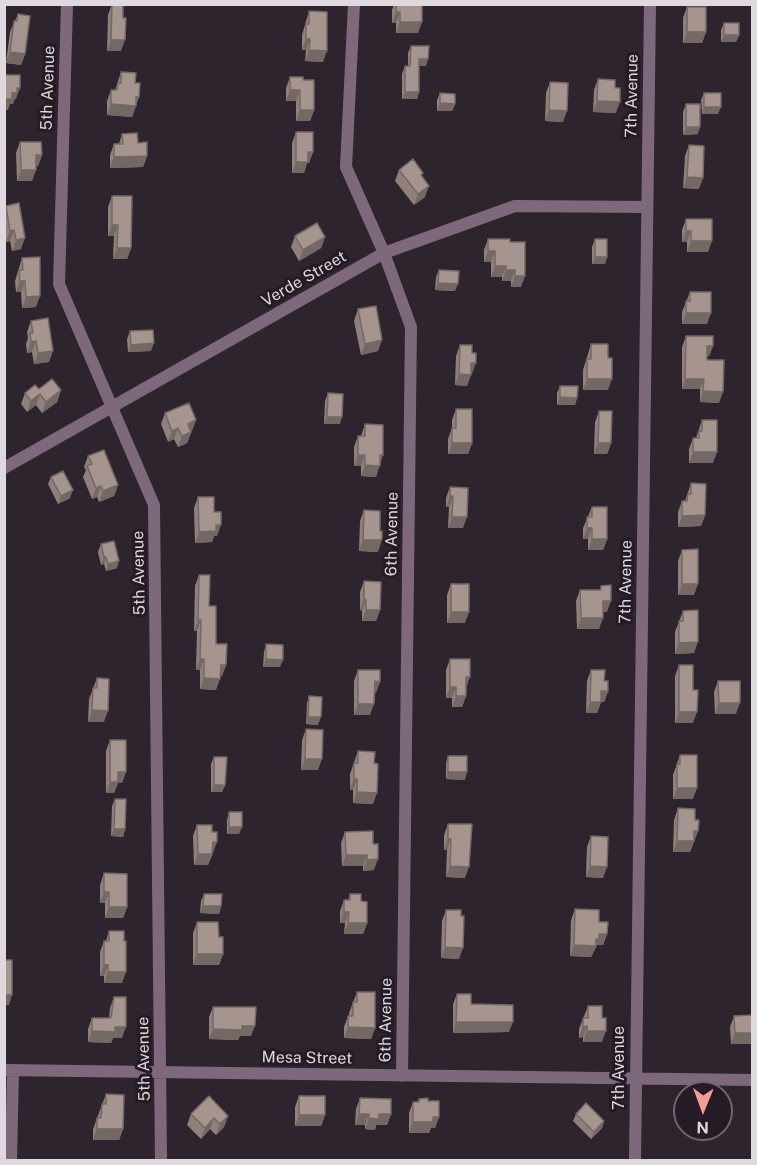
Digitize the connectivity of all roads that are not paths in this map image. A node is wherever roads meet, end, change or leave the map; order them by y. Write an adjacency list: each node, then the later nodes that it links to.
1 (67, 4): 6 (street, 5th Avenue)
2 (354, 4): 5 (street, 6th Avenue)
3 (650, 4): 4 (street, 7th Avenue)
4 (647, 207): 5 (street, Verde Street); 11 (street, 7th Avenue)
5 (384, 253): 6 (street, Verde Street); 10 (street, 6th Avenue)
6 (114, 408): 7 (street, Verde Street); 9 (street, 5th Avenue)
7 (4, 468)
8 (9, 1070): 9 (street, Mesa Street); 13 (street)
9 (161, 1072): 10 (street, Mesa Street); 14 (street, 5th Avenue)
10 (402, 1076): 11 (street, Mesa Street)
11 (636, 1078): 12 (street, Mesa Street); 15 (street, 7th Avenue)
12 (753, 1080)
13 (11, 1161)
14 (161, 1161)
15 (635, 1161)

